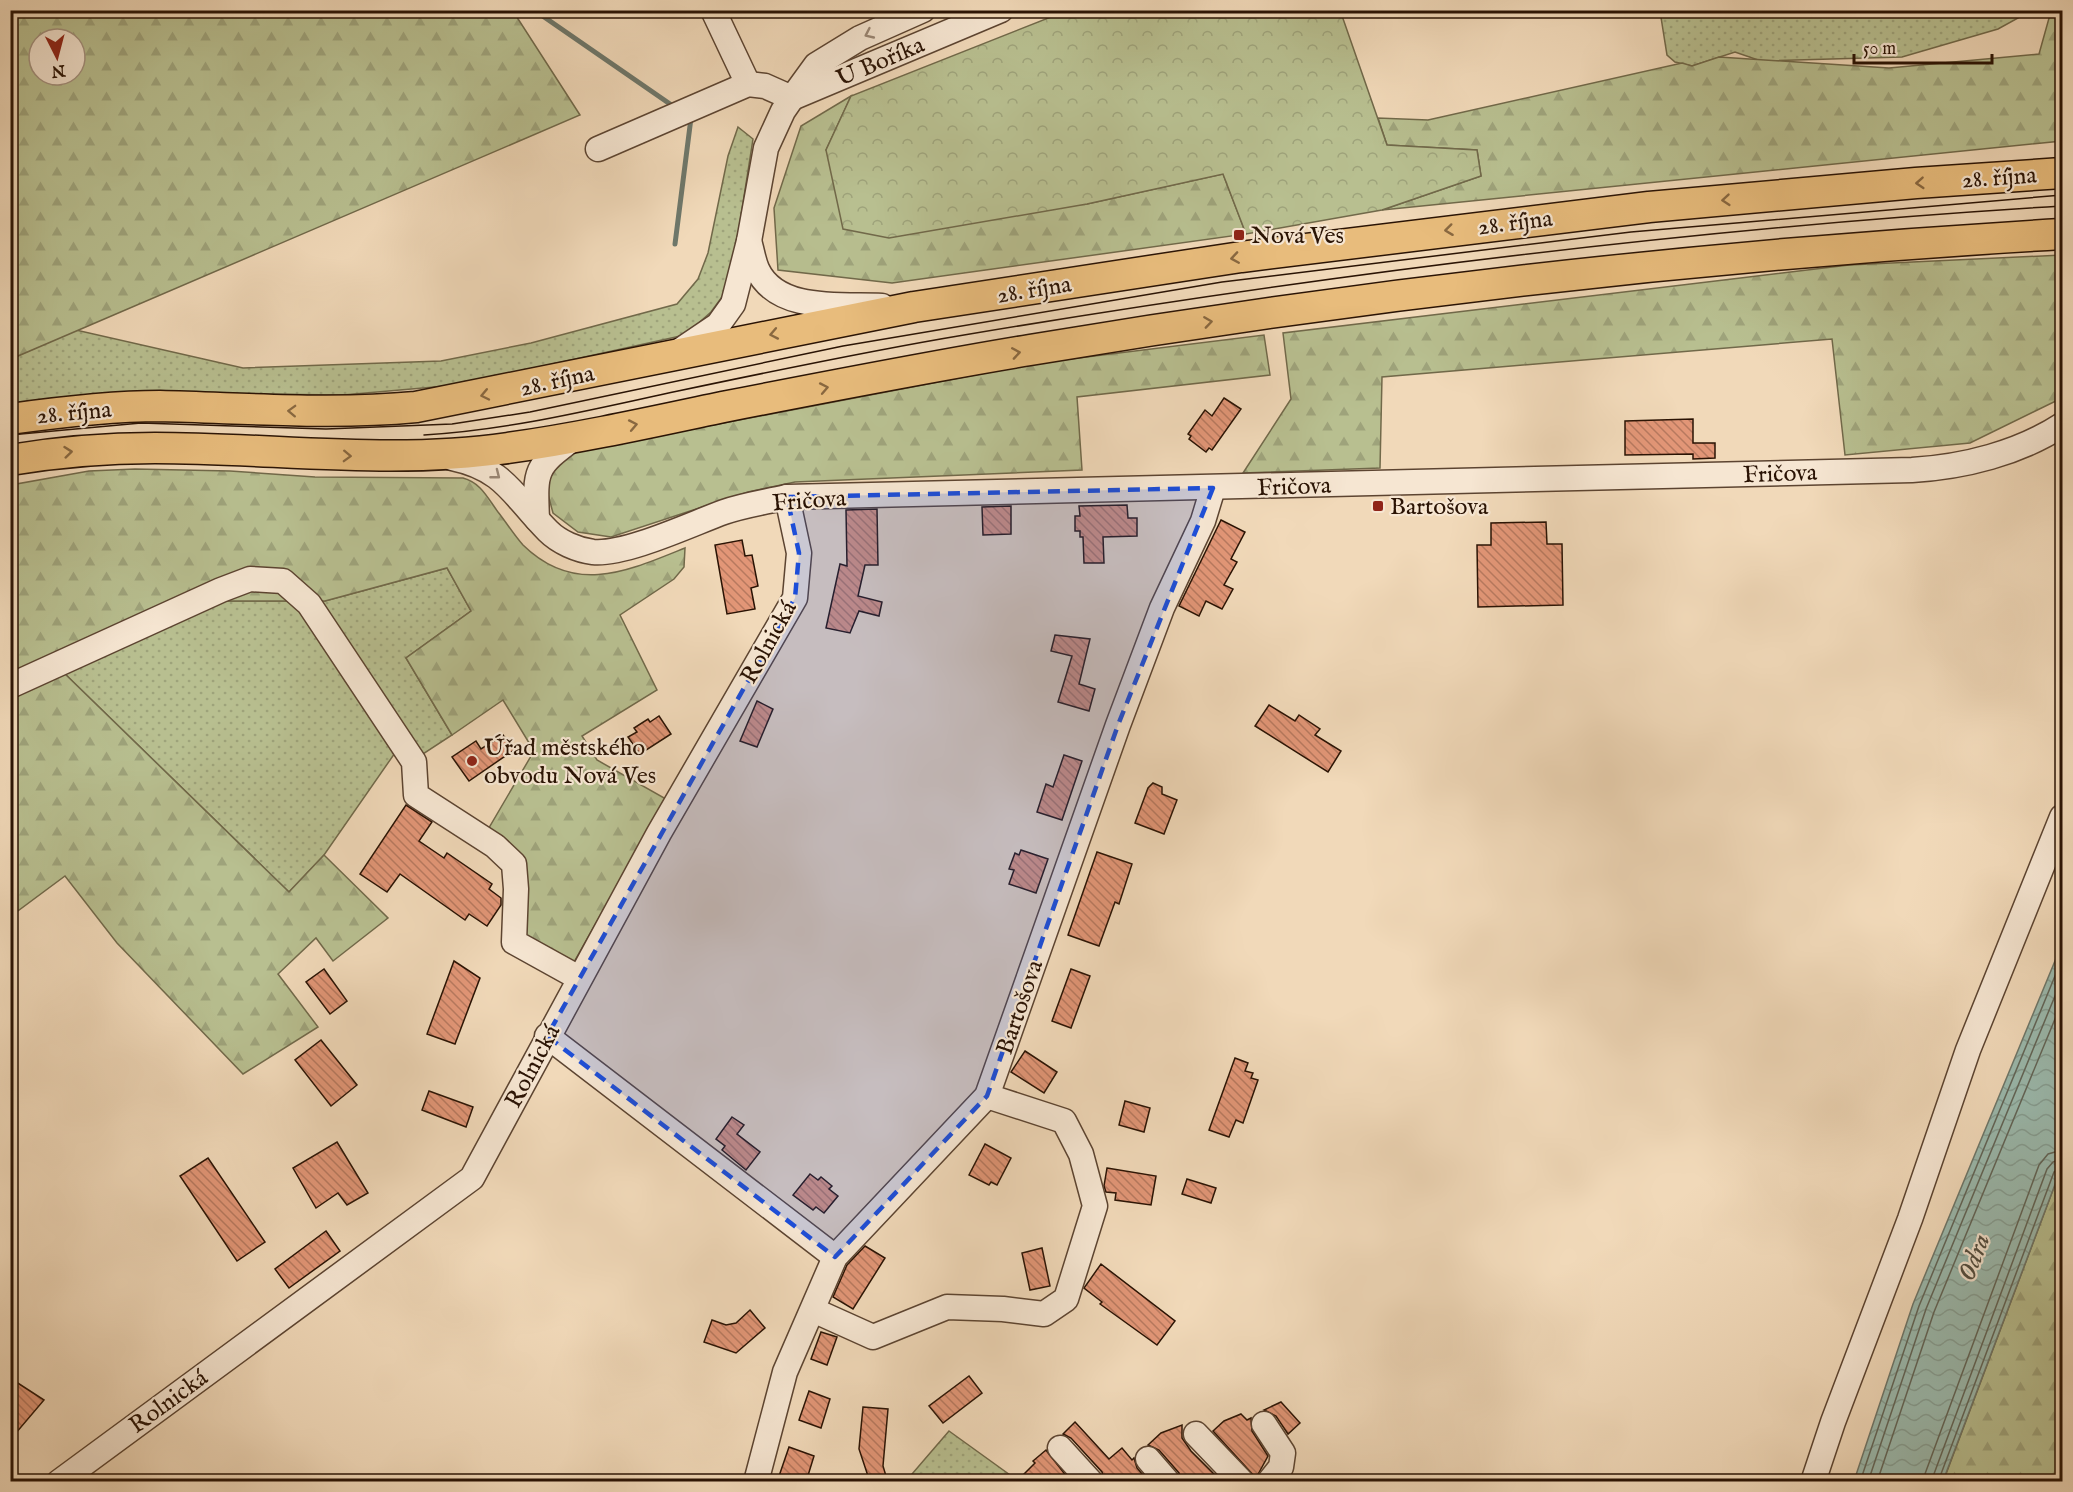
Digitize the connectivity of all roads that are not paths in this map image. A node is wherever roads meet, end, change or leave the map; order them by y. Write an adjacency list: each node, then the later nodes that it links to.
1 (713, 10): 4 (street)
2 (1002, 10): 5 (street, U Boříka)
3 (906, 14): 5 (street, U Boříka, one-way to 5)
4 (747, 84): 5 (street); 6 (street)
5 (792, 98): 9 (street, U Boříka)
6 (598, 149)
7 (2062, 173): 10 (main road, 28. října, one-way to 10)
8 (2062, 234): 14 (main road, 28. října, one-way to 8)
9 (749, 241): 10 (street); 11 (street, U Boříka)
10 (914, 307): 11 (main road, 28. října, one-way to 11)
11 (676, 353): 12 (main road, 28. října, one-way to 12)
12 (10, 419)
13 (2062, 425): 17 (street, Fričova)
14 (575, 437): 15 (main road, 28. října); 19 (street)
15 (441, 456): 16 (main road, 28. října, one-way to 15); 19 (street, Fričova, one-way to 19)
16 (10, 460)
17 (1213, 488): 18 (street, Fričova); 24 (street, Bartošova)
18 (787, 497): 19 (street, Fričova); 22 (street, Rolnická)
19 (537, 519)
20 (10, 686): 22 (street)
21 (2062, 817): 37 (street)
22 (579, 978): 23 (street, Rolnická)
23 (547, 1036): 25 (street); 32 (street, Rolnická)
24 (987, 1096): 25 (street, Bartošova); 26 (street)
25 (835, 1257): 26 (street, Bartošova)
26 (813, 1310): 33 (street, Bartošova)
27 (1264, 1424): 36 (street)
28 (1196, 1434): 31 (street)
29 (1060, 1448): 34 (street)
30 (1148, 1459): 35 (street)
31 (1241, 1481)
32 (59, 1482)
33 (756, 1482)
34 (1091, 1482)
35 (1168, 1482)
36 (1269, 1482)
37 (1813, 1482)

